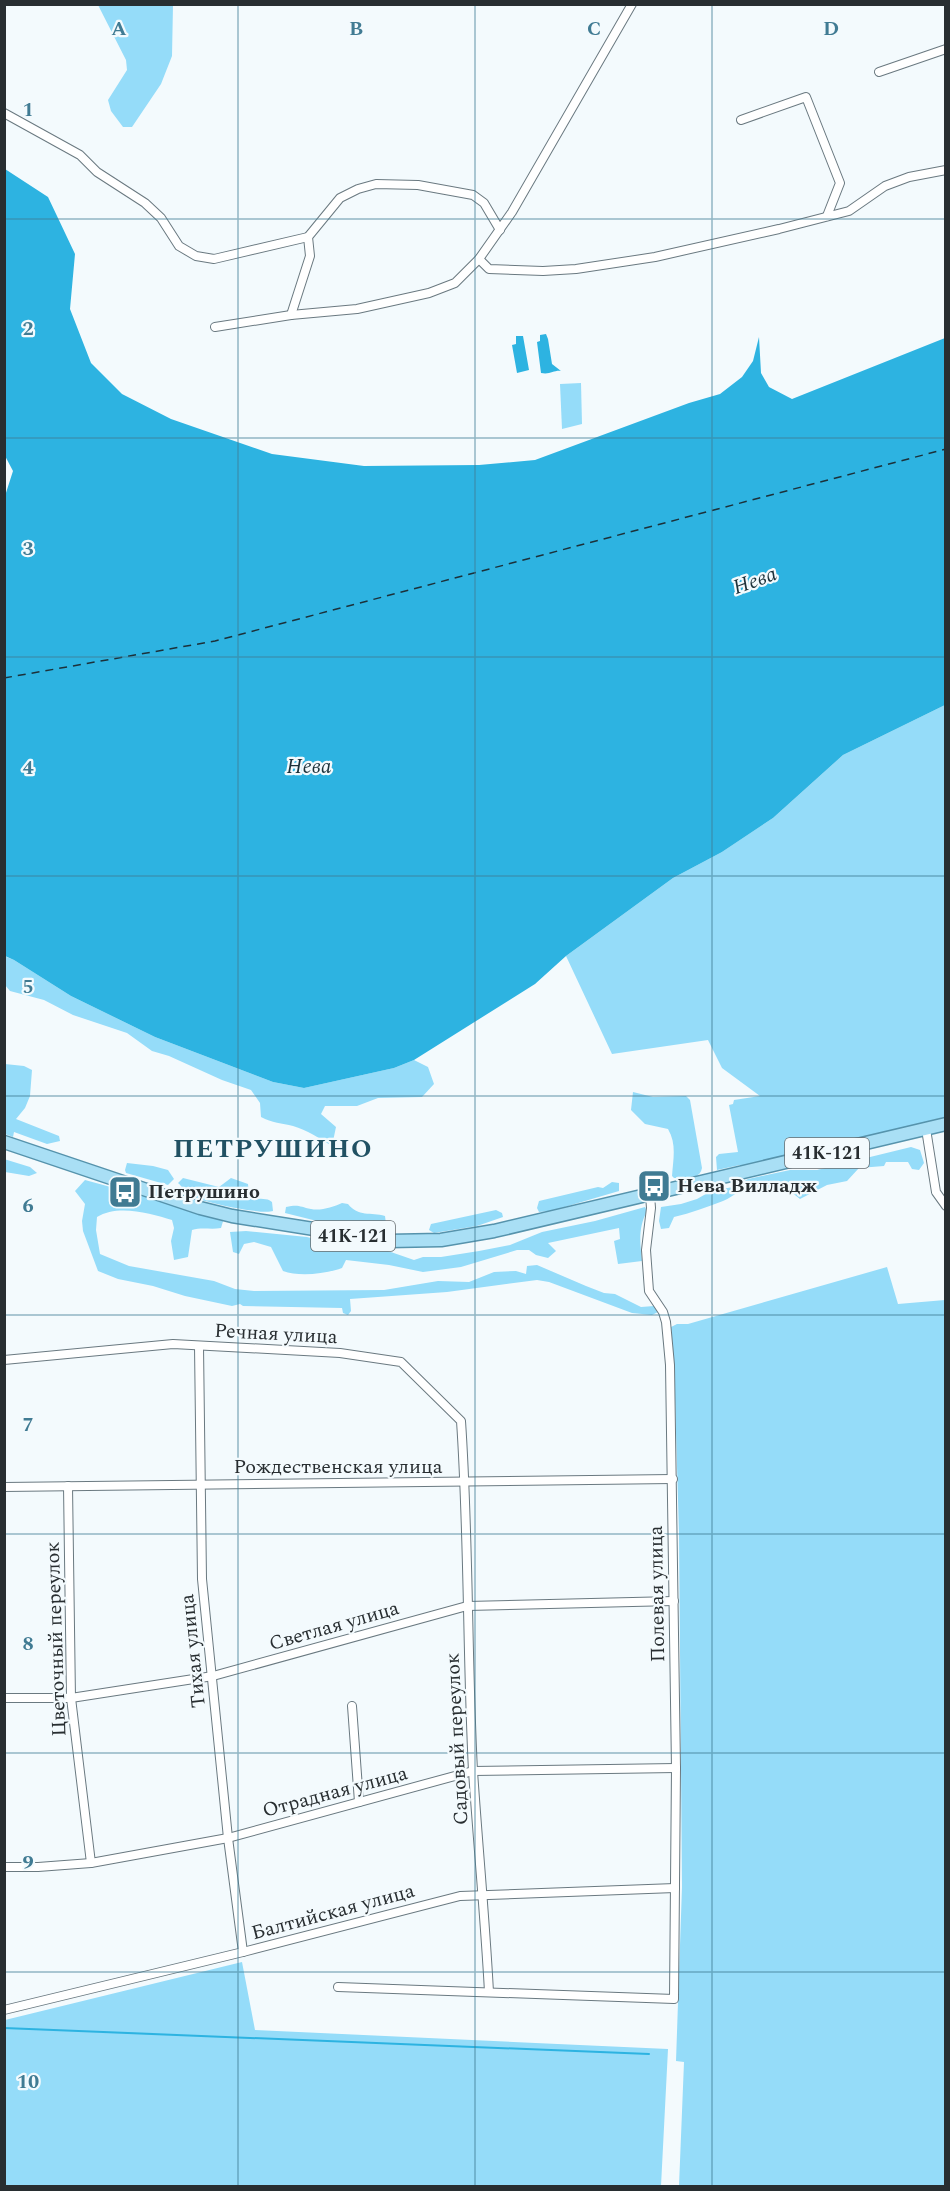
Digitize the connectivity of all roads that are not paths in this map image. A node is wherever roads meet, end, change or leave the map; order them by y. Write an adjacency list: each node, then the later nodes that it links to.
1 (633, 4): 8 (street)
2 (945, 49): 3 (street)
3 (879, 72)
4 (4, 113): 9 (street)
5 (741, 120): 7 (street)
6 (945, 170): 7 (street)
7 (827, 216): 10 (street)
8 (500, 230): 9 (street); 10 (street)
9 (308, 237): 11 (street)
10 (479, 259): 11 (street)
11 (291, 315): 12 (street)
12 (215, 327)
13 (945, 1124): 14 (main road, 41К-121)
14 (926, 1129): 16 (main road, 41К-121); 17 (street)
15 (4, 1142): 16 (main road, 41К-121)
16 (650, 1195): 20 (street, Полевая улица)
17 (945, 1206)
18 (199, 1346): 19 (street, Речная улица); 21 (street, Речная улица); 22 (street, Тихая улица)
19 (4, 1360)
20 (673, 1479): 21 (street, Рождественская улица); 25 (street, Полевая улица)
21 (465, 1482): 22 (street, Рождественская улица); 26 (street, Садовый переулок)
22 (200, 1485): 23 (street, Рождественская улица); 27 (street, Тихая улица)
23 (68, 1486): 24 (street, Рождественская улица); 29 (street, Цветочный переулок)
24 (4, 1487)
25 (674, 1601): 26 (street, Светлая улица); 31 (street, Полевая улица)
26 (467, 1606): 27 (street, Светлая улица); 32 (street, Садовый переулок)
27 (213, 1676): 29 (street, Светлая улица); 34 (street, Тихая улица)
28 (4, 1698): 29 (street, Светлая улица)
29 (71, 1698): 35 (street, Цветочный переулок)
30 (352, 1706): 33 (street)
31 (676, 1768): 32 (street, Отрадная улица); 37 (street, Полевая улица)
32 (473, 1771): 33 (street, Отрадная улица); 38 (street, Садовый переулок)
33 (359, 1802): 34 (street, Отрадная улица)
34 (228, 1838): 35 (street, Отрадная улица); 39 (street, Тихая улица)
35 (91, 1863): 36 (street, Отрадная улица)
36 (4, 1867)
37 (675, 1888): 38 (street, Балтийская улица); 41 (street, Полевая улица)
38 (484, 1894): 39 (street, Балтийская улица); 41 (street, Садовый переулок)
39 (243, 1952): 42 (street, Балтийская улица)
40 (338, 1988): 41 (street)
41 (489, 1992)
42 (4, 2010)

